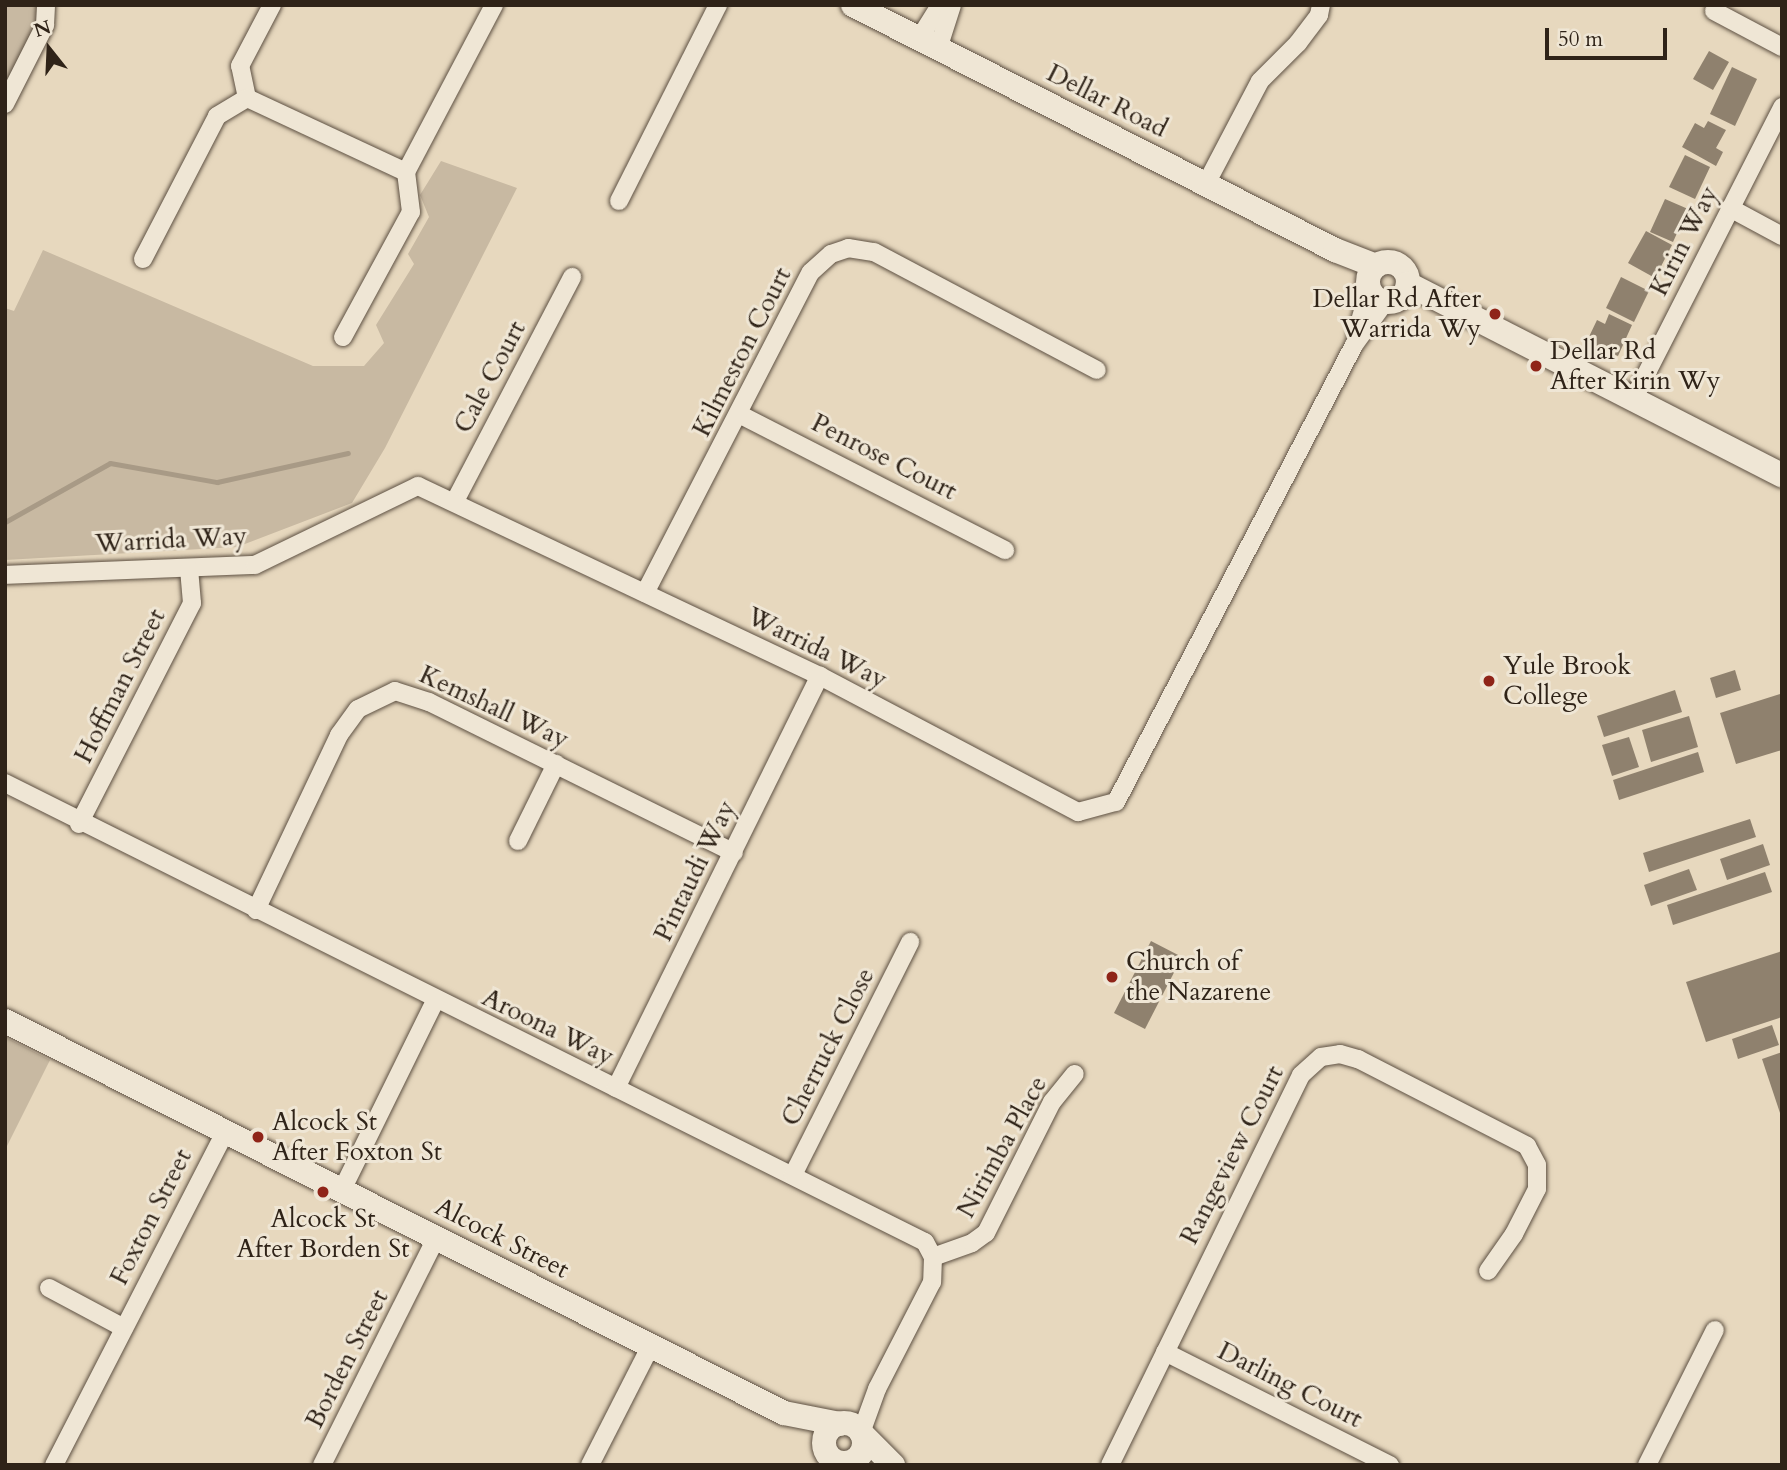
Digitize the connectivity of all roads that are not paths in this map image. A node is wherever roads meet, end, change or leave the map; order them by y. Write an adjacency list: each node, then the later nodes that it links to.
1 (46, 5): 13 (street)
2 (272, 5): 12 (street)
3 (494, 5): 15 (street)
4 (718, 5): 17 (street)
5 (853, 5): 10 (main road, Dellar Road)
6 (940, 5): 10 (street)
7 (952, 5): 10 (street)
8 (1321, 5): 16 (street)
9 (1714, 11): 11 (street)
10 (928, 44): 16 (main road, Dellar Road)
11 (1782, 47)
12 (247, 98): 15 (street); 20 (street)
13 (5, 104)
14 (1782, 107): 18 (street, Kirin Way)
15 (405, 172): 23 (street)
16 (1206, 184): 22 (main road, Dellar Road)
17 (618, 201)
18 (1730, 208): 19 (street); 25 (street, Kirin Way)
19 (1782, 236)
20 (144, 259)
21 (572, 277): 28 (street, Cale Court)
22 (1384, 287): 25 (main road, Dellar Road); 33 (street, Warrida Way)
23 (343, 337)
24 (1097, 370): 26 (street, Kilmeston Court)
25 (1633, 400): 27 (main road, Dellar Road)
26 (740, 414): 29 (street, Penrose Court); 32 (street, Kilmeston Court)
27 (1782, 475)
28 (455, 501): 30 (street, Warrida Way); 32 (street, Warrida Way)
29 (1005, 550)
30 (188, 569): 31 (street, Warrida Way); 36 (street, Hoffman Street)
31 (5, 575)
32 (645, 593): 33 (street, Warrida Way)
33 (820, 676): 38 (street, Pintaudi Way)
34 (556, 764): 37 (street); 38 (street, Kemshall Way); 39 (street, Kemshall Way)
35 (5, 783): 36 (street, Aroona Way)
36 (79, 824): 39 (street, Aroona Way)
37 (518, 841)
38 (734, 853): 44 (street, Pintaudi Way)
39 (256, 910): 41 (street, Aroona Way)
40 (910, 942): 46 (street, Cherruck Close)
41 (435, 1001): 44 (street, Aroona Way); 47 (street)
42 (5, 1021): 45 (main road, Alcock Street)
43 (1075, 1074): 49 (street, Nirimba Place)
44 (616, 1088): 46 (street, Aroona Way)
45 (226, 1131): 47 (main road, Alcock Street); 52 (street, Foxton Street)
46 (793, 1175): 49 (street, Aroona Way)
47 (342, 1190): 48 (main road, Alcock Street)
48 (436, 1238): 54 (main road, Alcock Street); 60 (street, Borden Street)
49 (933, 1257): 57 (street)
50 (1488, 1270): 55 (street, Rangeview Court)
51 (49, 1288): 52 (street, Foxton Street)
52 (124, 1328): 59 (street, Foxton Street)
53 (1715, 1330): 65 (street)
54 (650, 1347): 56 (main road, Alcock Street); 61 (street)
55 (1165, 1352): 63 (street, Rangeview Court); 64 (street, Darling Court)
56 (784, 1413): 57 (main road, Alcock Street); 58 (main road, Alcock Street)
57 (852, 1429): 58 (main road); 58 (main road); 62 (main road)
58 (840, 1460)
59 (54, 1465)
60 (322, 1465)
61 (590, 1465)
62 (893, 1465)
63 (1110, 1465)
64 (1390, 1465)
65 (1647, 1465)

